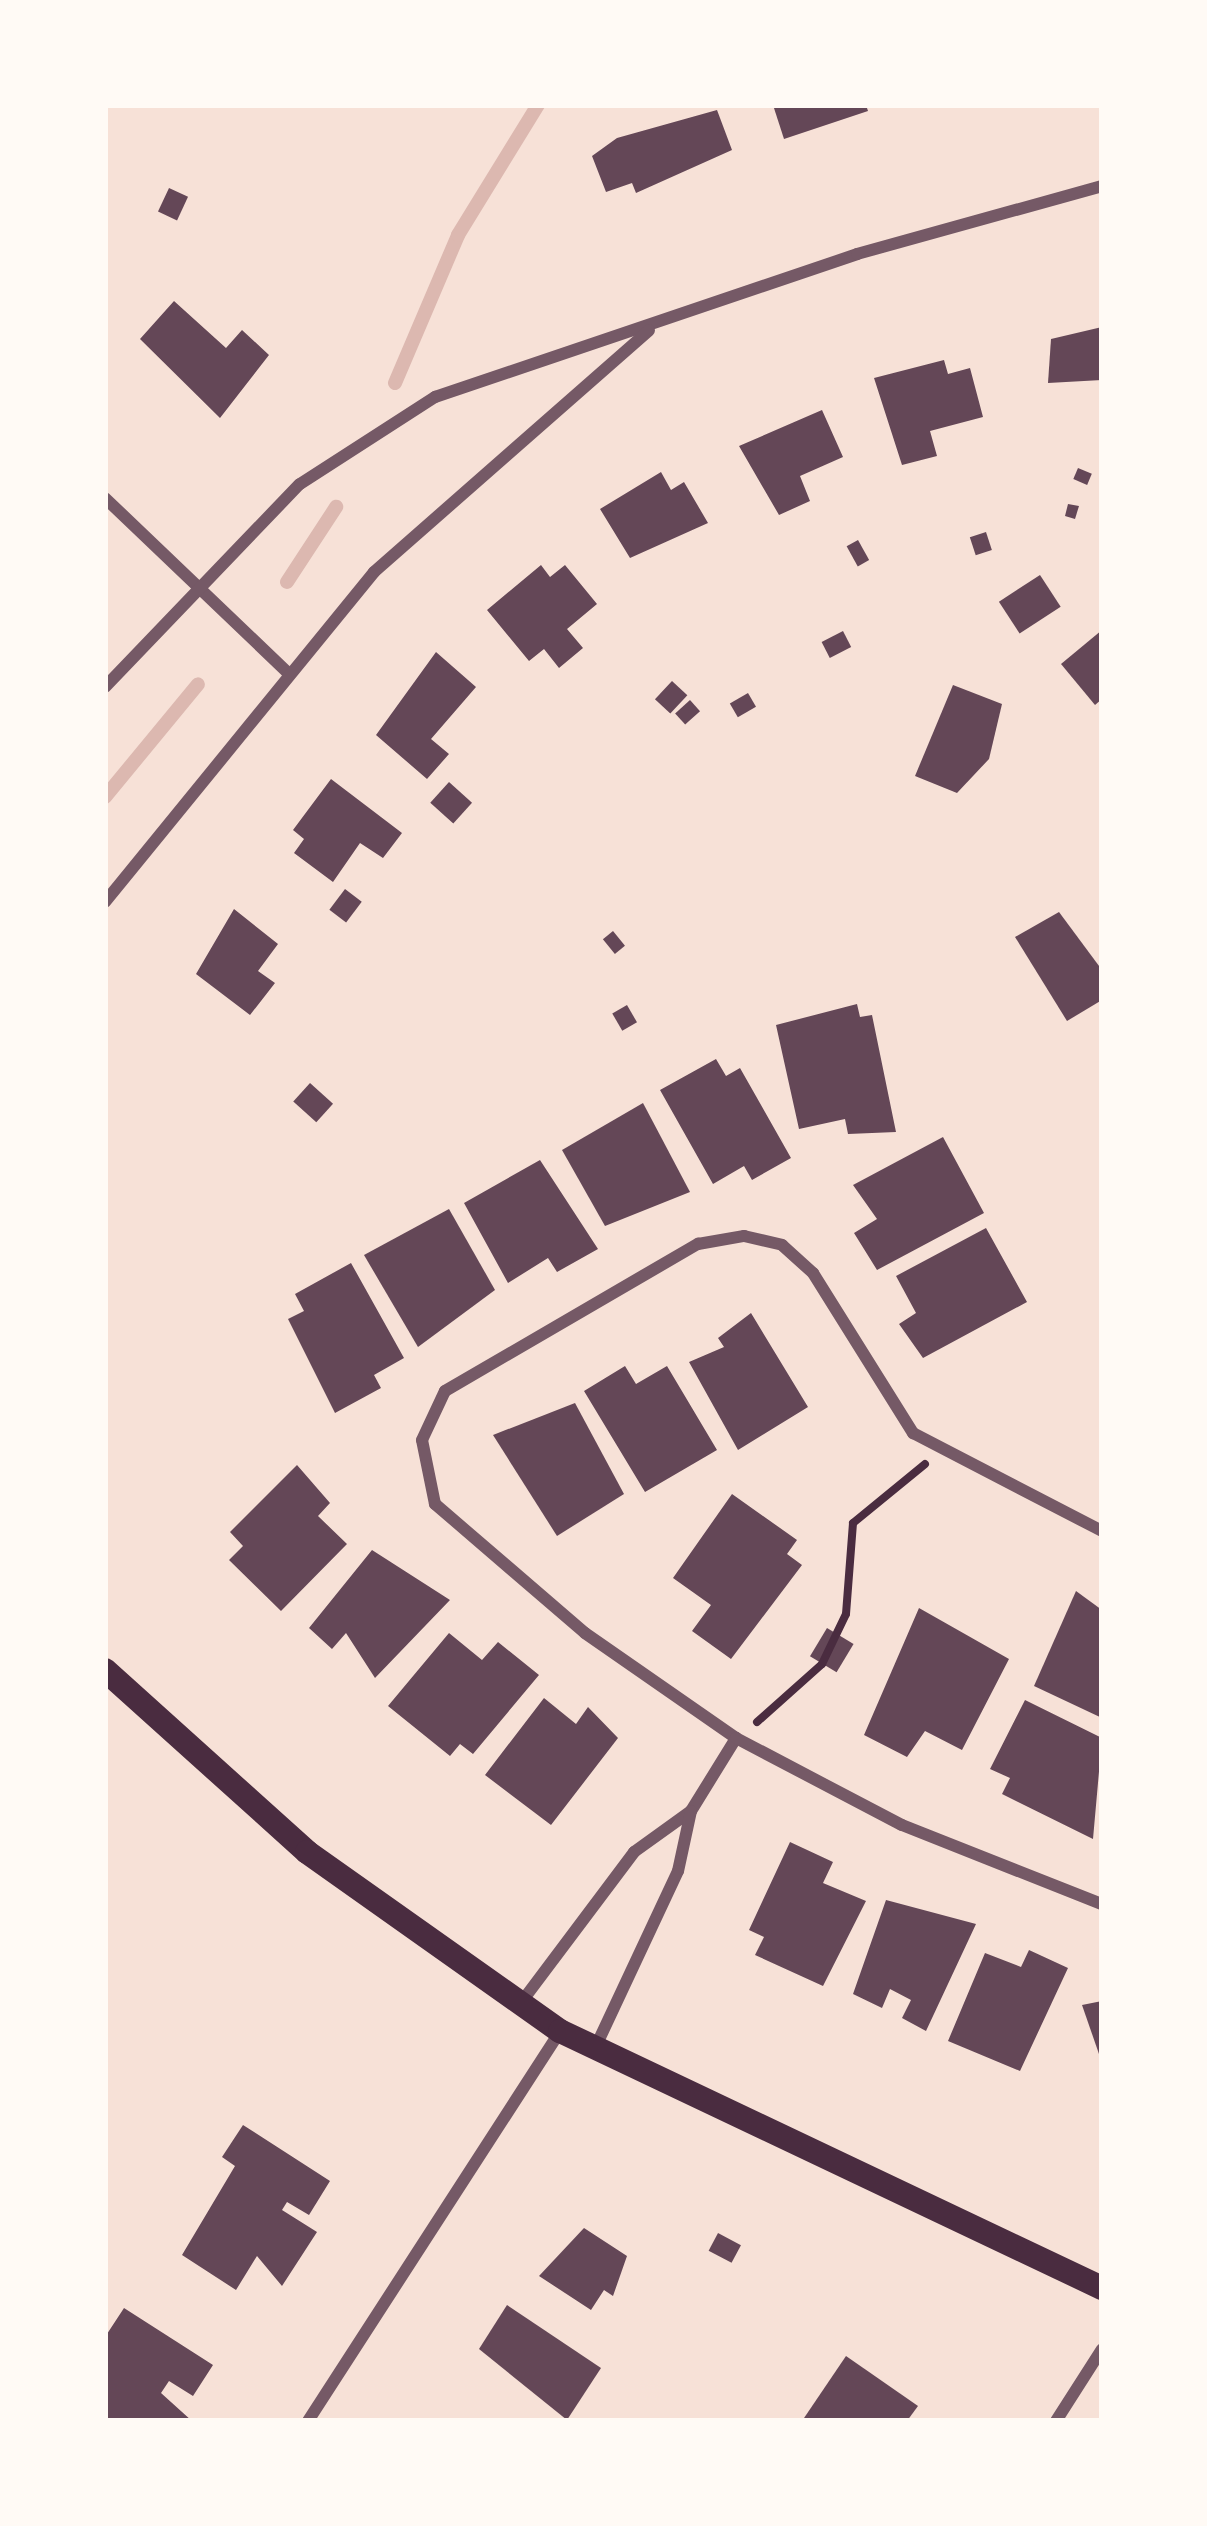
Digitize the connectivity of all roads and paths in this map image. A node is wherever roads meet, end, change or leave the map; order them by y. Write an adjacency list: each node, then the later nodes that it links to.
1 (1102, 186): 2 (street)
2 (655, 326): 4 (street); 5 (street)
3 (105, 498): 4 (street)
4 (199, 587): 5 (street); 6 (street)
5 (287, 672): 7 (street)
6 (105, 687)
7 (105, 902)
8 (940, 1452): 9 (street); 11 (path); 11 (street)
9 (1102, 1531)
10 (105, 1670): 14 (main road)
11 (736, 1738): 12 (street); 13 (street)
12 (691, 1811): 14 (street); 16 (street)
13 (1102, 1904)
14 (519, 2005): 15 (main road)
15 (560, 2031): 16 (main road); 19 (street)
16 (593, 2051): 17 (main road)
17 (1102, 2288)
18 (1102, 2349): 20 (street)
19 (308, 2421)
20 (1056, 2421)

